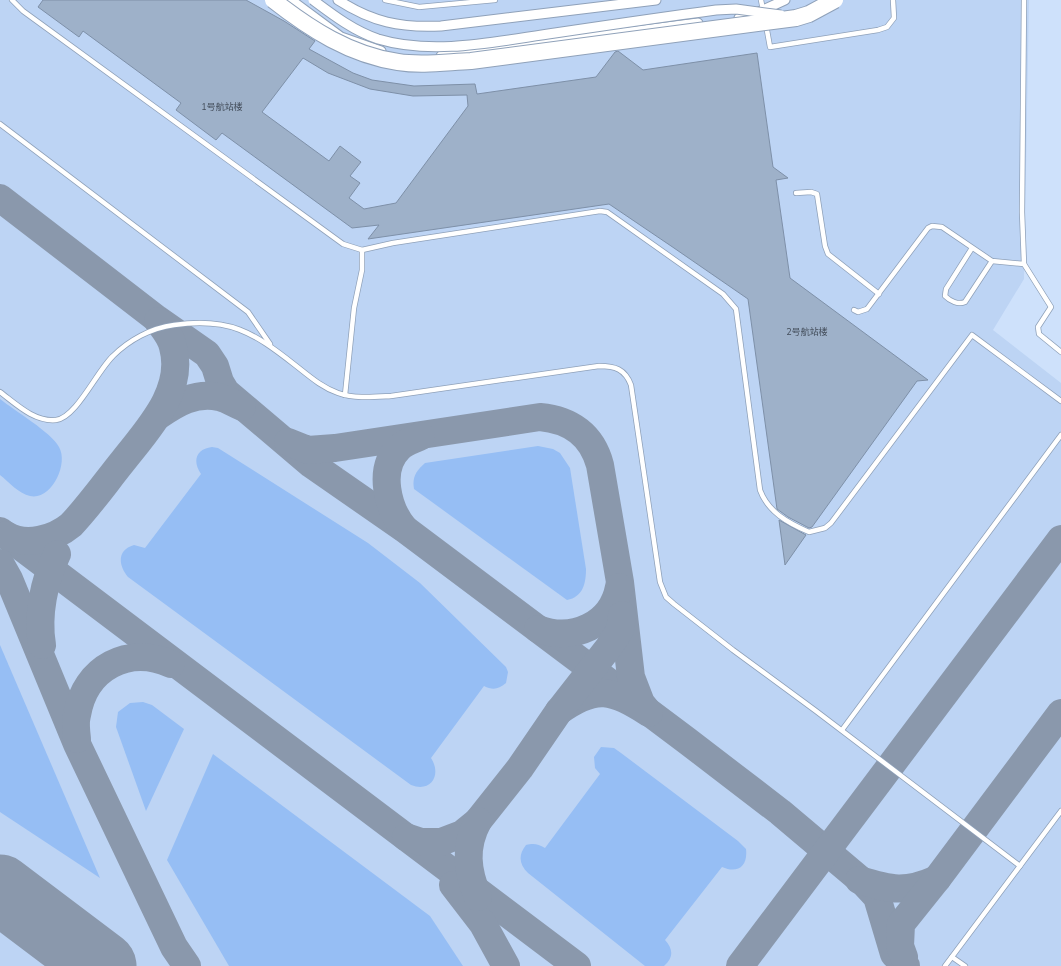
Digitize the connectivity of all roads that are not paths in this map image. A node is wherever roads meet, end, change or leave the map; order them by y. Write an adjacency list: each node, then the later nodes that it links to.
1 (12, 0): 19 (lane)
2 (273, 0): 15 (highway, bridge)
3 (291, 0): 14 (street)
4 (314, 0): 15 (street, bridge)
5 (338, 0): 8 (street)
6 (385, 0): 7 (lane)
7 (495, 0)
8 (656, 0)
9 (761, 0): 14 (lane)
10 (785, 0): 14 (street)
11 (836, 0): 15 (highway, bridge)
12 (893, 0): 14 (lane)
13 (1024, 0): 21 (lane)
14 (764, 10)
15 (796, 18)
16 (0, 124): 24 (lane)
17 (796, 193): 22 (lane)
18 (972, 248): 20 (lane); 20 (lane); 22 (lane)
19 (362, 250): 27 (lane); 28 (lane)
20 (992, 262): 21 (lane)
21 (1024, 264): 25 (lane)
22 (880, 294): 23 (lane)
23 (854, 310)
24 (271, 346): 26 (lane); 27 (lane)
25 (1061, 352)
26 (0, 392)
27 (345, 395): 30 (lane)
28 (1061, 402)
29 (1061, 435): 30 (lane)
30 (842, 730): 32 (lane)
31 (1061, 811): 32 (lane)
32 (1020, 866): 33 (lane)
33 (952, 957): 34 (lane); 35 (lane)
34 (945, 966)
35 (965, 966)

